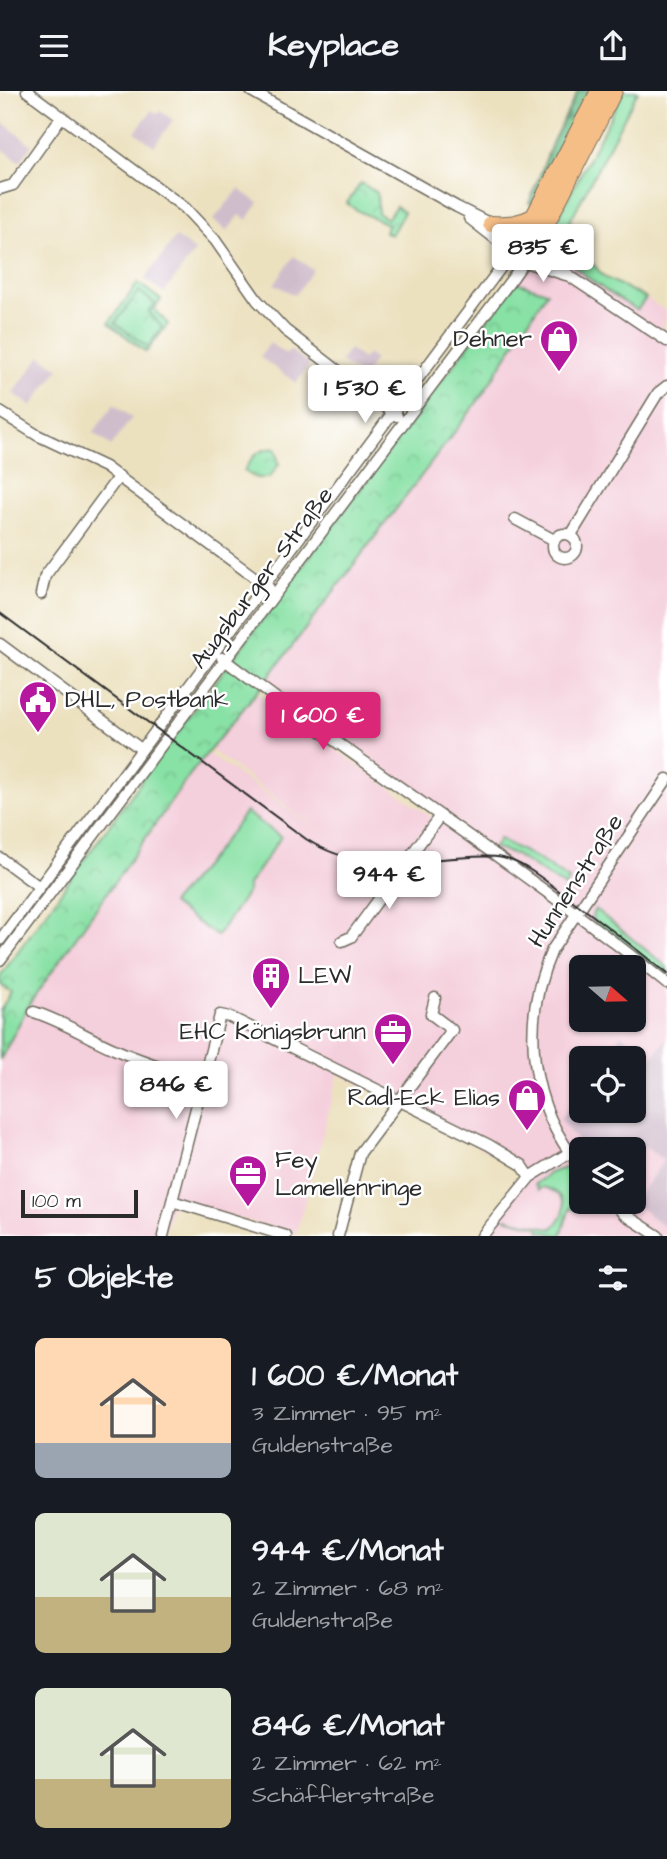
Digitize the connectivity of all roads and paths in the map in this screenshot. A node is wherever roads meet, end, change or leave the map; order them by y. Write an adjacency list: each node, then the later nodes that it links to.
1 (27, 91): 5 (street)
2 (251, 91): 7 (street)
3 (599, 91): 8 (highway)
4 (614, 91): 10 (highway)
5 (62, 116): 6 (street); 17 (street)
6 (0, 189)
7 (457, 207): 9 (street); 11 (street)
8 (535, 216): 9 (highway); 10 (highway)
9 (491, 224): 10 (street)
10 (528, 243): 11 (street, Augsburger Straße); 12 (street, Augsburger Straße); 13 (street)
11 (512, 253): 12 (street); 17 (street, Augsburger Straße)
12 (525, 262): 13 (street); 18 (street, Augsburger Straße)
13 (571, 277): 14 (street)
14 (666, 340)
15 (667, 386): 21 (street)
16 (0, 412): 19 (street)
17 (393, 413): 18 (street); 23 (street, Augsburger Straße)
18 (405, 422): 24 (street, Augsburger Straße)
19 (119, 477): 23 (street); 25 (street)
20 (514, 519): 22 (street)
21 (571, 535): 22 (street); 22 (street)
22 (554, 540)
23 (265, 585): 24 (street); 27 (street, Augsburger Straße)
24 (276, 593): 28 (street, Augsburger Straße)
25 (41, 594)
26 (0, 644): 29 (street)
27 (214, 652): 28 (street); 29 (street, Augsburger Straße)
28 (226, 661): 31 (street); 37 (street, Augsburger Straße)
29 (141, 749): 33 (street, Augsburger Straße)
30 (667, 779): 34 (street, Hunnenstraße)
31 (439, 817): 34 (street); 36 (street)
32 (0, 858): 33 (street)
33 (38, 887): 35 (street, Augsburger Straße)
34 (576, 914): 38 (street); 43 (street, Hunnenstraße)
35 (0, 940)
36 (342, 941)
37 (0, 960)
38 (667, 984)
39 (435, 998): 42 (street)
40 (34, 1012): 41 (street)
41 (203, 1080): 42 (street); 45 (street)
42 (400, 1100): 44 (street); 49 (street)
43 (569, 1153): 44 (street)
44 (530, 1177): 50 (street)
45 (172, 1201): 47 (street); 48 (street)
46 (624, 1214): 51 (street)
47 (163, 1236)
48 (286, 1236)
49 (338, 1236)
50 (482, 1236)
51 (658, 1236)

